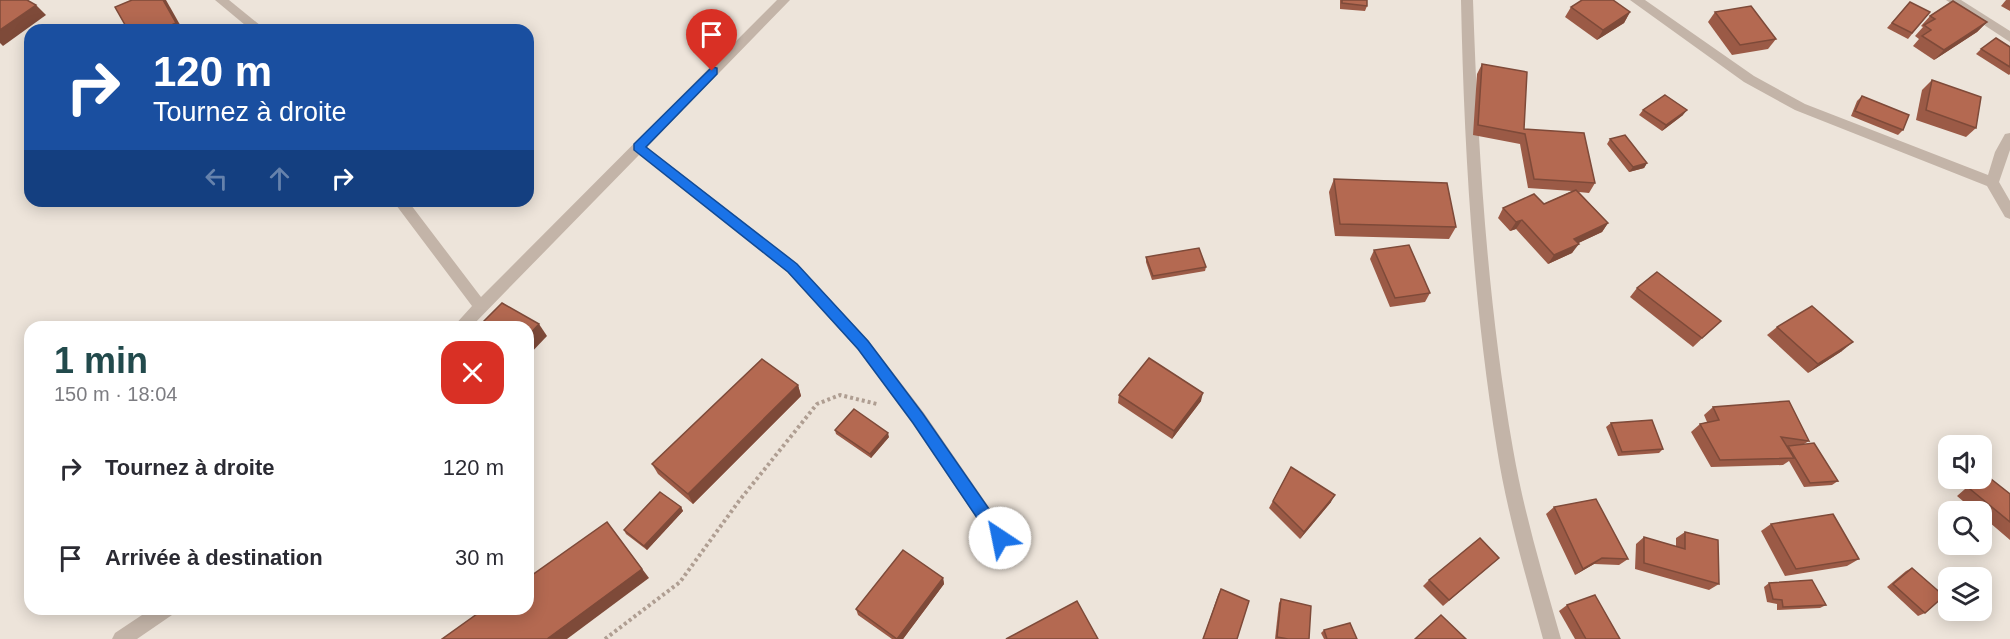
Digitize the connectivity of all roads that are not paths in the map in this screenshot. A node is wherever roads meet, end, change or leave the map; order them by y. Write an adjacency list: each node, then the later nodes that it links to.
1 (221, 0): 6 (street)
2 (784, 0): 9 (street)
3 (1467, 0): 18 (street)
4 (1636, 0): 10 (street)
5 (1952, 0): 7 (street)
6 (252, 24)
7 (2010, 37)
8 (2010, 138): 10 (street)
9 (638, 147): 13 (street); 15 (street)
10 (1992, 182): 12 (street)
11 (405, 207): 13 (street)
12 (2010, 213)
13 (480, 306): 14 (street)
14 (466, 321)
15 (1000, 538)
16 (157, 615): 17 (street)
17 (121, 639)
18 (1552, 639)

